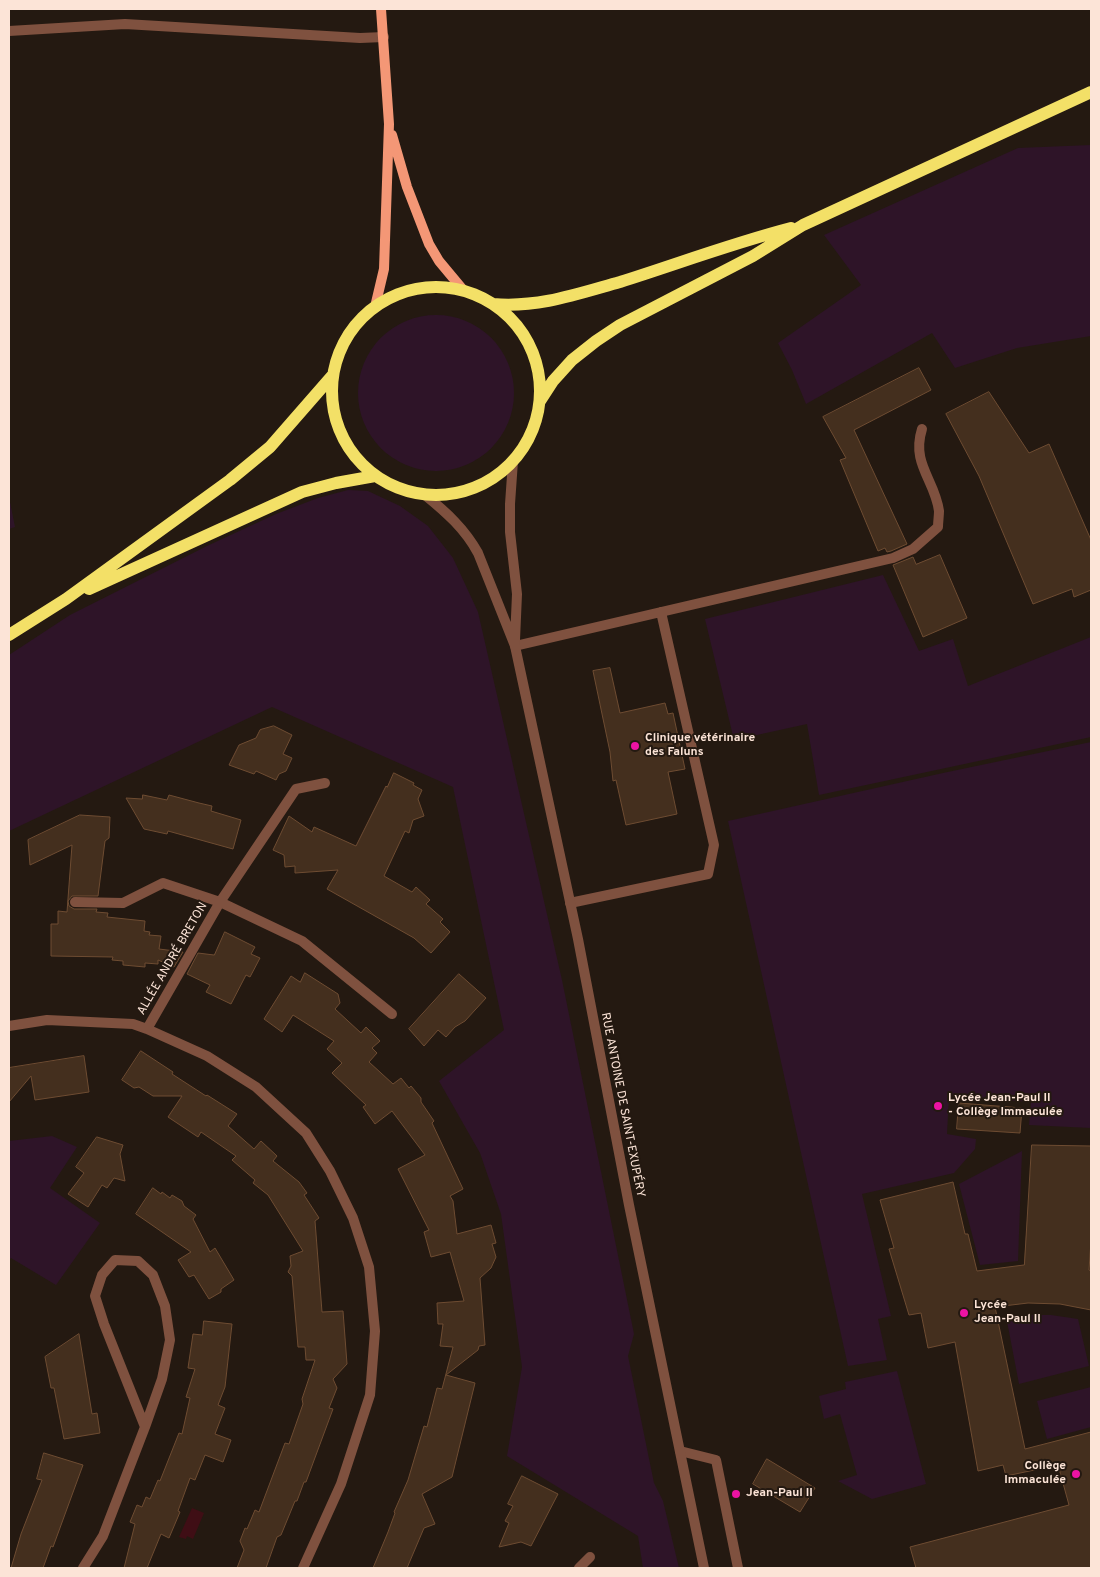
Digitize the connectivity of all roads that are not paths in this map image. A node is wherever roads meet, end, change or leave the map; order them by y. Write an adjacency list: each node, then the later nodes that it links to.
1 (381, 9): 3 (main road)
2 (9, 31): 3 (street)
3 (384, 37): 5 (main road)
4 (1091, 92): 6 (main road)
5 (389, 124): 7 (main road); 9 (main road)
6 (803, 224): 8 (main road); 11 (main road)
7 (464, 291): 8 (main road); 9 (main road)
8 (493, 304): 11 (main road)
9 (375, 307): 10 (main road)
10 (332, 376): 14 (main road); 16 (main road)
11 (540, 401): 13 (main road)
12 (922, 429): 17 (street)
13 (513, 461): 15 (main road); 19 (street, RUE ANTOINE DE SAINT-EXUPÉRY)
14 (376, 476): 15 (main road); 16 (main road)
15 (425, 495): 19 (street, RUE ANTOINE DE SAINT-EXUPÉRY)
16 (66, 600): 18 (main road)
17 (661, 612): 19 (street); 23 (street)
18 (9, 635)
19 (515, 646): 23 (street, RUE ANTOINE DE SAINT-EXUPÉRY)
20 (325, 783): 22 (street, ALLÉE ANDRÉ BRETON)
21 (75, 902): 22 (street, ALLÉE ANDRÉ BRETON)
22 (220, 902): 24 (street, ALLÉE ANDRÉ BRETON); 26 (street, ALLÉE ANDRÉ BRETON)
23 (570, 903): 28 (street, RUE ANTOINE DE SAINT-EXUPÉRY)
24 (392, 1014)
25 (9, 1026): 26 (street)
26 (147, 1029): 31 (street)
27 (145, 1427): 27 (street); 30 (street)
28 (680, 1451): 33 (street, RUE ANTOINE DE SAINT-EXUPÉRY); 34 (street)
29 (590, 1557): 32 (street)
30 (83, 1568)
31 (303, 1568)
32 (579, 1568)
33 (704, 1568)
34 (738, 1568)

